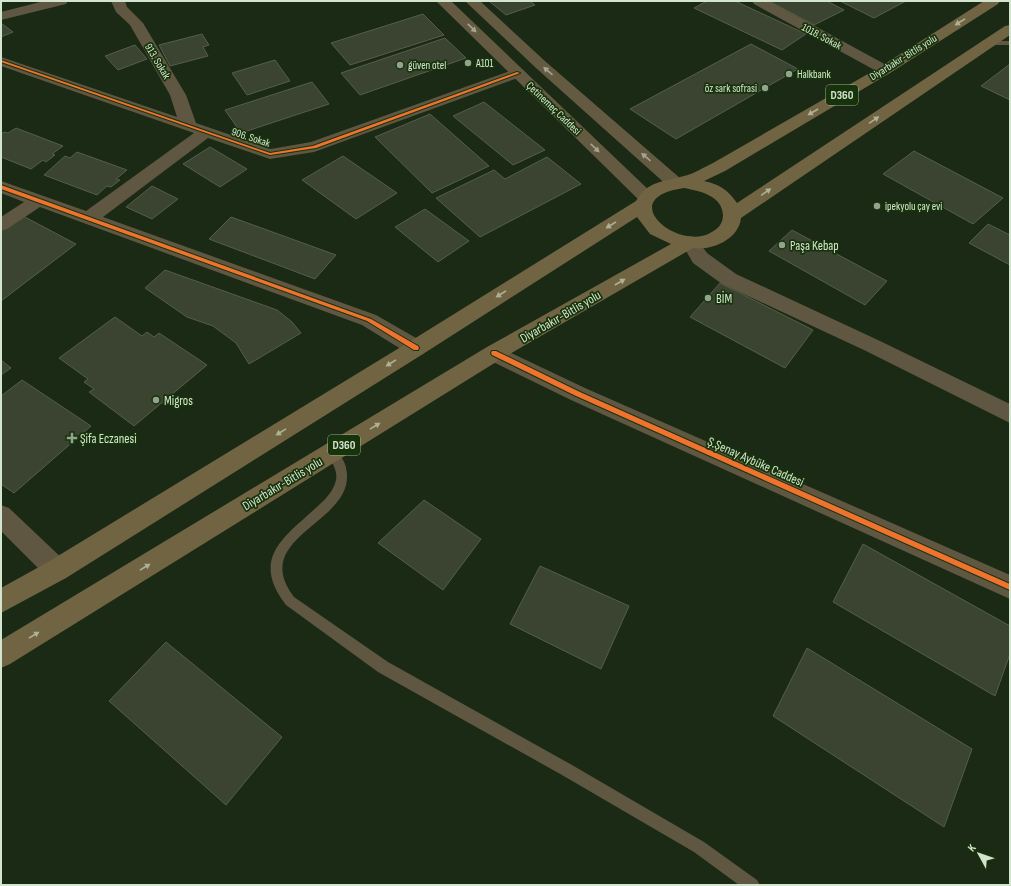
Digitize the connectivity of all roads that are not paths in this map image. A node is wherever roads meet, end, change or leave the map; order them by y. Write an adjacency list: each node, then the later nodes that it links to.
1 (61, 1): 7 (street)
2 (118, 1): 14 (street, 913. Sokak)
3 (444, 1): 13 (main road, Çetinemeç Caddesi, one-way to 13)
4 (472, 1): 16 (main road, Çetinemeç Caddesi, one-way to 4)
5 (759, 1): 12 (street, 1018. Sokak)
6 (993, 1): 12 (highway, Diyarbakır-Bitlis yolu / D360, one-way to 12)
7 (1, 16)
8 (1010, 29): 9 (highway)
9 (988, 43): 10 (lane); 20 (highway, one-way to 9)
10 (1010, 43)
11 (1, 61): 14 (street, 906. Sokak)
12 (885, 70): 16 (highway, Diyarbakır-Bitlis yolu / D360, one-way to 16)
13 (518, 73): 15 (street, 906. Sokak); 19 (main road, Çetinemeç Caddesi, one-way to 19)
14 (190, 126): 15 (street, 906. Sokak)
15 (206, 132): 21 (street)
16 (681, 182): 19 (highway); 20 (highway)
17 (1, 187): 18 (street)
18 (39, 200): 21 (street); 22 (street)
19 (646, 201): 23 (highway); 24 (highway, one-way to 24)
20 (734, 214): 23 (highway)
21 (88, 219): 24 (street)
22 (1, 225)
23 (690, 242): 25 (highway, Diyarbakır-Bitlis yolu / D360, one-way to 23); 26 (street)
24 (416, 348): 29 (highway, one-way to 29)
25 (494, 353): 27 (highway, Diyarbakır-Bitlis yolu / D360, one-way to 25); 30 (street, Ş.Şenay Aybüke Caddesi)
26 (1010, 414)
27 (332, 452): 32 (highway, Diyarbakır-Bitlis yolu / D360, one-way to 27); 33 (lane)
28 (1, 515): 29 (street)
29 (57, 570): 31 (highway)
30 (1010, 587)
31 (1, 602)
32 (1, 655)
33 (752, 885)

